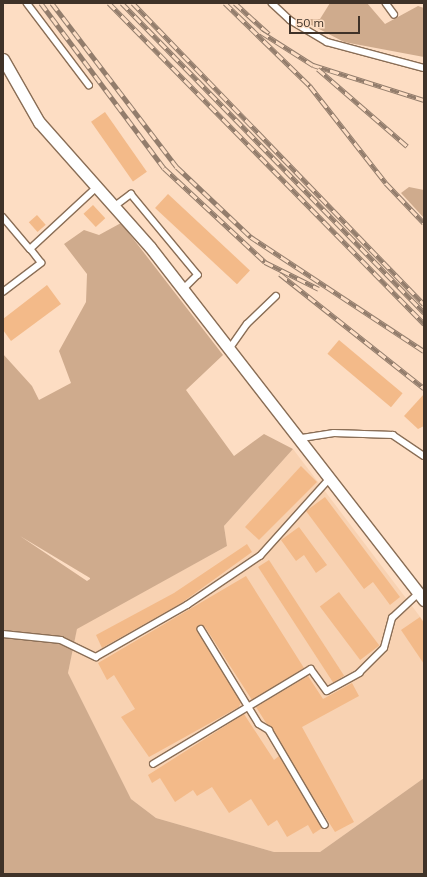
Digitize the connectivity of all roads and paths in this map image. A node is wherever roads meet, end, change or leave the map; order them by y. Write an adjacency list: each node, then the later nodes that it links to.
1 (27, 3): 7 (lane)
2 (272, 3): 6 (lane)
3 (386, 3): 4 (lane)
4 (394, 14)
5 (3, 59): 8 (street)
6 (424, 68)
7 (89, 85)
8 (97, 187): 9 (street); 11 (lane)
9 (114, 206): 12 (street); 12 (lane)
10 (3, 216): 11 (lane)
11 (30, 249): 13 (lane)
12 (184, 288): 15 (street)
13 (3, 292)
14 (276, 296): 15 (lane)
15 (230, 348): 16 (street)
16 (302, 438): 17 (lane); 18 (street)
17 (424, 456)
18 (330, 478): 19 (street); 21 (lane)
19 (421, 597): 22 (lane)
20 (201, 629): 22 (lane)
21 (3, 634)
22 (248, 707): 23 (lane); 24 (lane)
23 (153, 764)
24 (325, 825)

